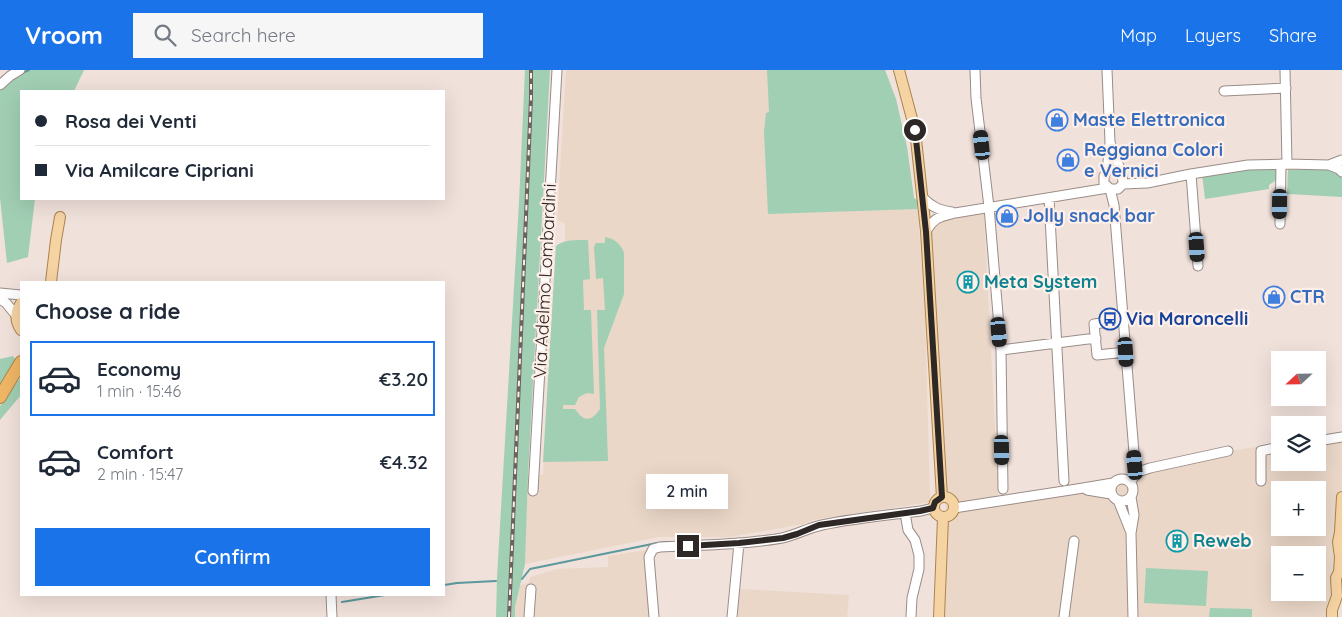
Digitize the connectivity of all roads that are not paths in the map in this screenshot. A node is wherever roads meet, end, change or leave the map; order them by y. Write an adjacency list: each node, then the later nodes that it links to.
1 (20, 70): 7 (street)
2 (557, 70): 52 (street, Via Adelmo Lombardini)
3 (900, 70): 19 (main road)
4 (974, 70): 21 (street)
5 (1107, 70): 10 (street)
6 (1285, 70): 8 (street)
7 (0, 84)
8 (1286, 88): 9 (street); 12 (street)
9 (1224, 91)
10 (1110, 142): 15 (street); 17 (street)
11 (1342, 160): 13 (street)
12 (1284, 164): 13 (street); 16 (street); 24 (street)
13 (1329, 165): 14 (street)
14 (1341, 170)
15 (1106, 174): 17 (street); 17 (street); 18 (street)
16 (1191, 174): 17 (street); 26 (street)
17 (1117, 183): 18 (street); 33 (street)
18 (1088, 191): 20 (street)
19 (923, 198): 22 (street); 25 (main road)
20 (1049, 198): 21 (street); 36 (street)
21 (989, 207): 22 (street); 37 (street)
22 (955, 213): 25 (street)
23 (60, 218): 27 (main road)
24 (1280, 224)
25 (926, 232): 53 (main road)
26 (1198, 266)
27 (51, 281)
28 (0, 293): 29 (street)
29 (20, 295)
30 (0, 299): 32 (street)
31 (20, 305): 32 (main road)
32 (16, 315): 34 (main road)
33 (1124, 320): 35 (street); 38 (street)
34 (20, 328)
35 (1096, 338): 36 (street); 38 (street)
36 (1057, 343): 37 (street); 46 (street)
37 (1001, 350): 51 (street)
38 (1126, 352): 45 (street)
39 (20, 365): 40 (highway)
40 (0, 397)
41 (1342, 437): 42 (street)
42 (1326, 440)
43 (1271, 449): 47 (street)
44 (1228, 451): 45 (street)
45 (1137, 469): 49 (street)
46 (1064, 480)
47 (1260, 481)
48 (1113, 482): 49 (street); 50 (street); 54 (street)
49 (1130, 482): 55 (street)
50 (1077, 489): 54 (street); 58 (street)
51 (1003, 490)
52 (533, 491)
53 (942, 497): 57 (main road); 58 (main road)
54 (1115, 497): 55 (street); 61 (street)
55 (1131, 497): 61 (street)
56 (1342, 497): 62 (main road)
57 (933, 508): 59 (street); 60 (main road)
58 (954, 508): 60 (main road)
59 (906, 513): 64 (street); 74 (street)
60 (944, 518): 75 (main road)
61 (1131, 533): 77 (street)
62 (1341, 534): 65 (main road)
63 (1074, 541): 76 (street)
64 (739, 543): 72 (street); 73 (street)
65 (1341, 571): 66 (main road)
66 (1339, 587): 78 (main road)
67 (531, 589): 71 (street)
68 (331, 596): 70 (street)
69 (1342, 603): 78 (main road)
70 (332, 617)
71 (529, 617)
72 (654, 617)
73 (732, 617)
74 (911, 617)
75 (939, 617)
76 (1064, 617)
77 (1133, 617)
78 (1334, 617)

